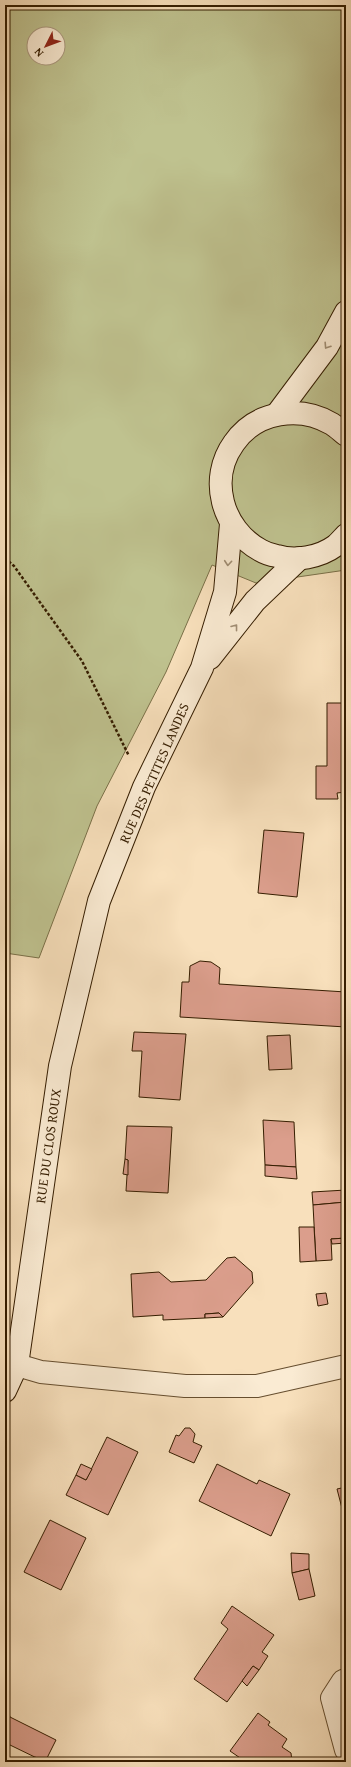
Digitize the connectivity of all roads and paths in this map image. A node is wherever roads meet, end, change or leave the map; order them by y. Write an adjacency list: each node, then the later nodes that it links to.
1 (346, 312): 2 (main road, one-way to 2)
2 (276, 414): 3 (main road); 4 (main road)
3 (346, 435)
4 (231, 524): 7 (main road); 8 (main road, RUE DES PETITES LANDES, one-way to 8)
5 (342, 543): 7 (main road)
6 (5, 558): 9 (path)
7 (300, 558): 8 (main road, RUE DES PETITES LANDES, one-way to 7)
8 (202, 668): 9 (main road, RUE DES PETITES LANDES)
9 (144, 787): 10 (main road, RUE DES PETITES LANDES)
10 (99, 901): 11 (main road, RUE DU CLOS ROUX)
11 (17, 1365): 12 (main road); 13 (main road, RUE DU CLOS ROUX)
12 (346, 1366)
13 (5, 1391)
14 (346, 1680): 15 (main road)
15 (346, 1750)

